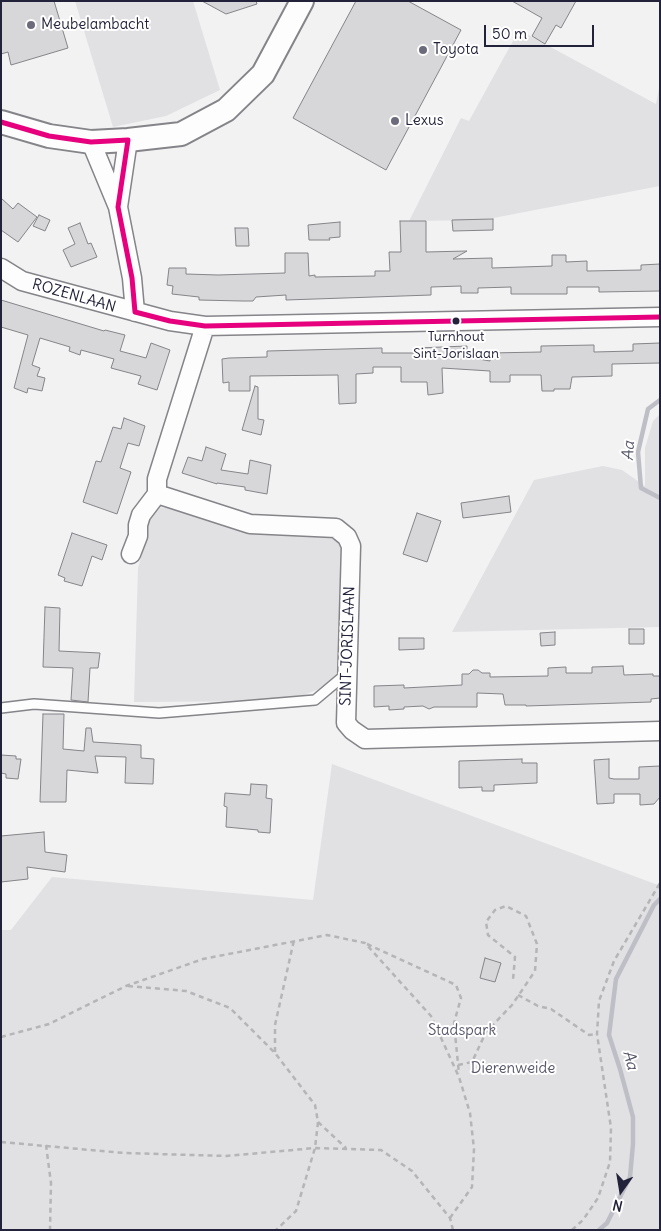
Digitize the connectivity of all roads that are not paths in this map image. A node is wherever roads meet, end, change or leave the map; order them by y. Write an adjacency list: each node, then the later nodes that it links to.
1 (302, 1): 3 (street)
2 (1, 122): 4 (street)
3 (128, 140): 4 (street); 5 (street)
4 (90, 142): 5 (street)
5 (118, 208): 7 (street)
6 (1, 268): 7 (street, ROZENLAAN)
7 (135, 312): 9 (street, ROZENLAAN)
8 (660, 317): 9 (street, ROZENLAAN)
9 (204, 326): 10 (street)
10 (157, 494): 11 (street); 12 (street, SINT-JORISLAAN)
11 (131, 554)
12 (347, 679): 13 (lane); 14 (street, SINT-JORISLAAN)
13 (1, 708)
14 (660, 731)

